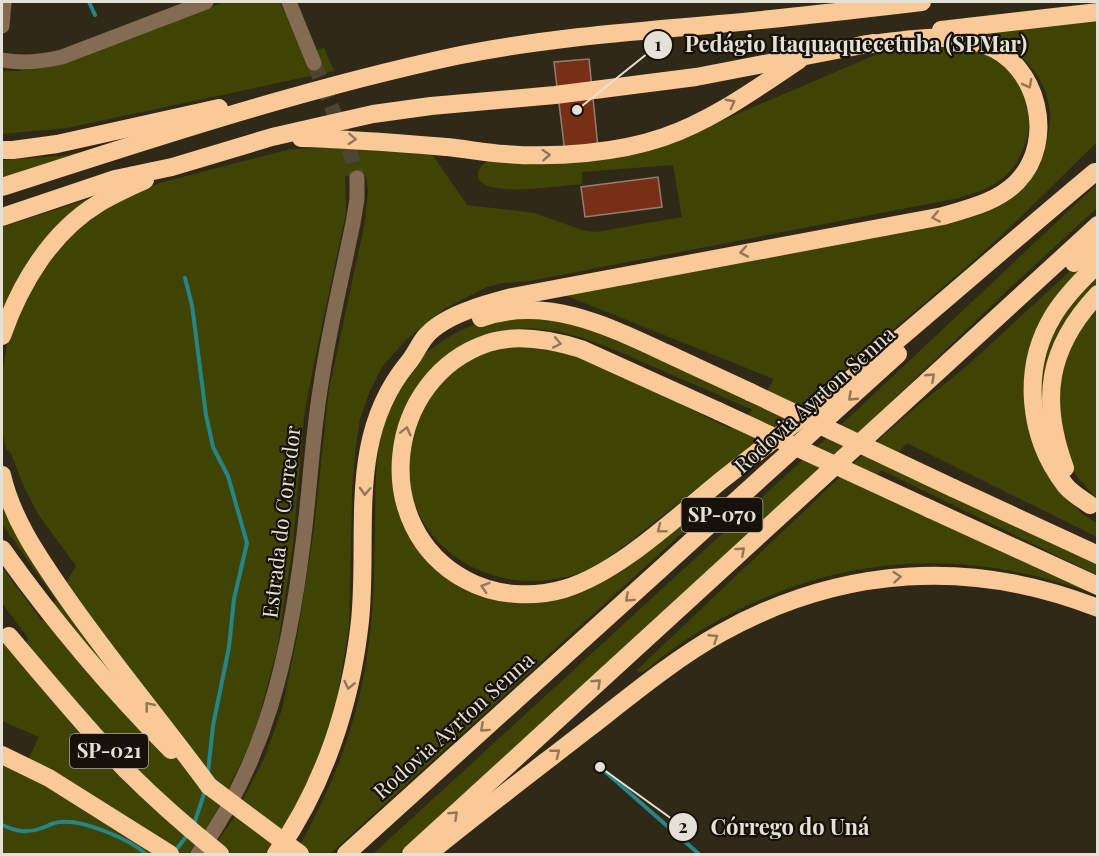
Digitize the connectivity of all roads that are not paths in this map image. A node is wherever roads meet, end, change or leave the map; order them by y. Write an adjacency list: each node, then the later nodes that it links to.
1 (4, 2): 7 (street)
2 (206, 2): 11 (street)
3 (289, 2): 12 (street)
4 (815, 2): 8 (highway)
5 (922, 2): 8 (highway)
6 (1098, 12): 9 (highway)
7 (2, 26)
8 (614, 33): 13 (highway)
9 (862, 45): 10 (highway); 27 (highway, one-way to 27)
10 (807, 55): 14 (highway); 14 (highway, one-way to 10)
11 (2, 60)
12 (314, 63)
13 (336, 84): 15 (highway); 19 (highway)
14 (272, 137): 16 (highway)
15 (2, 150)
16 (172, 168): 20 (highway); 25 (highway)
17 (1096, 171): 32 (highway, one-way to 32, bridge); 42 (highway, Rodovia Ayrton Senna / SP-070, one-way to 42)
18 (357, 178): 38 (street, Estrada do Corredor)
19 (2, 188)
20 (2, 217)
21 (1098, 225): 26 (highway, SP-070)
22 (1098, 242): 26 (highway)
23 (1098, 264): 29 (highway)
24 (1098, 294): 29 (highway)
25 (2, 336)
26 (959, 351): 43 (highway, SP-070, one-way to 26)
27 (410, 360): 31 (highway, bridge); 40 (highway, one-way to 40)
28 (2, 475): 36 (highway, one-way to 28)
29 (1094, 509)
30 (2, 549): 36 (highway, SP-021)
31 (1098, 555)
32 (1098, 585)
33 (1098, 608): 44 (highway, one-way to 33)
34 (5, 631): 39 (highway, SP-021, bridge)
35 (7, 758): 37 (highway)
36 (209, 786): 41 (highway, SP-021, bridge)
37 (170, 855)
38 (198, 855)
39 (220, 855)
40 (276, 855)
41 (300, 855)
42 (346, 855)
43 (411, 855)
44 (428, 855)

